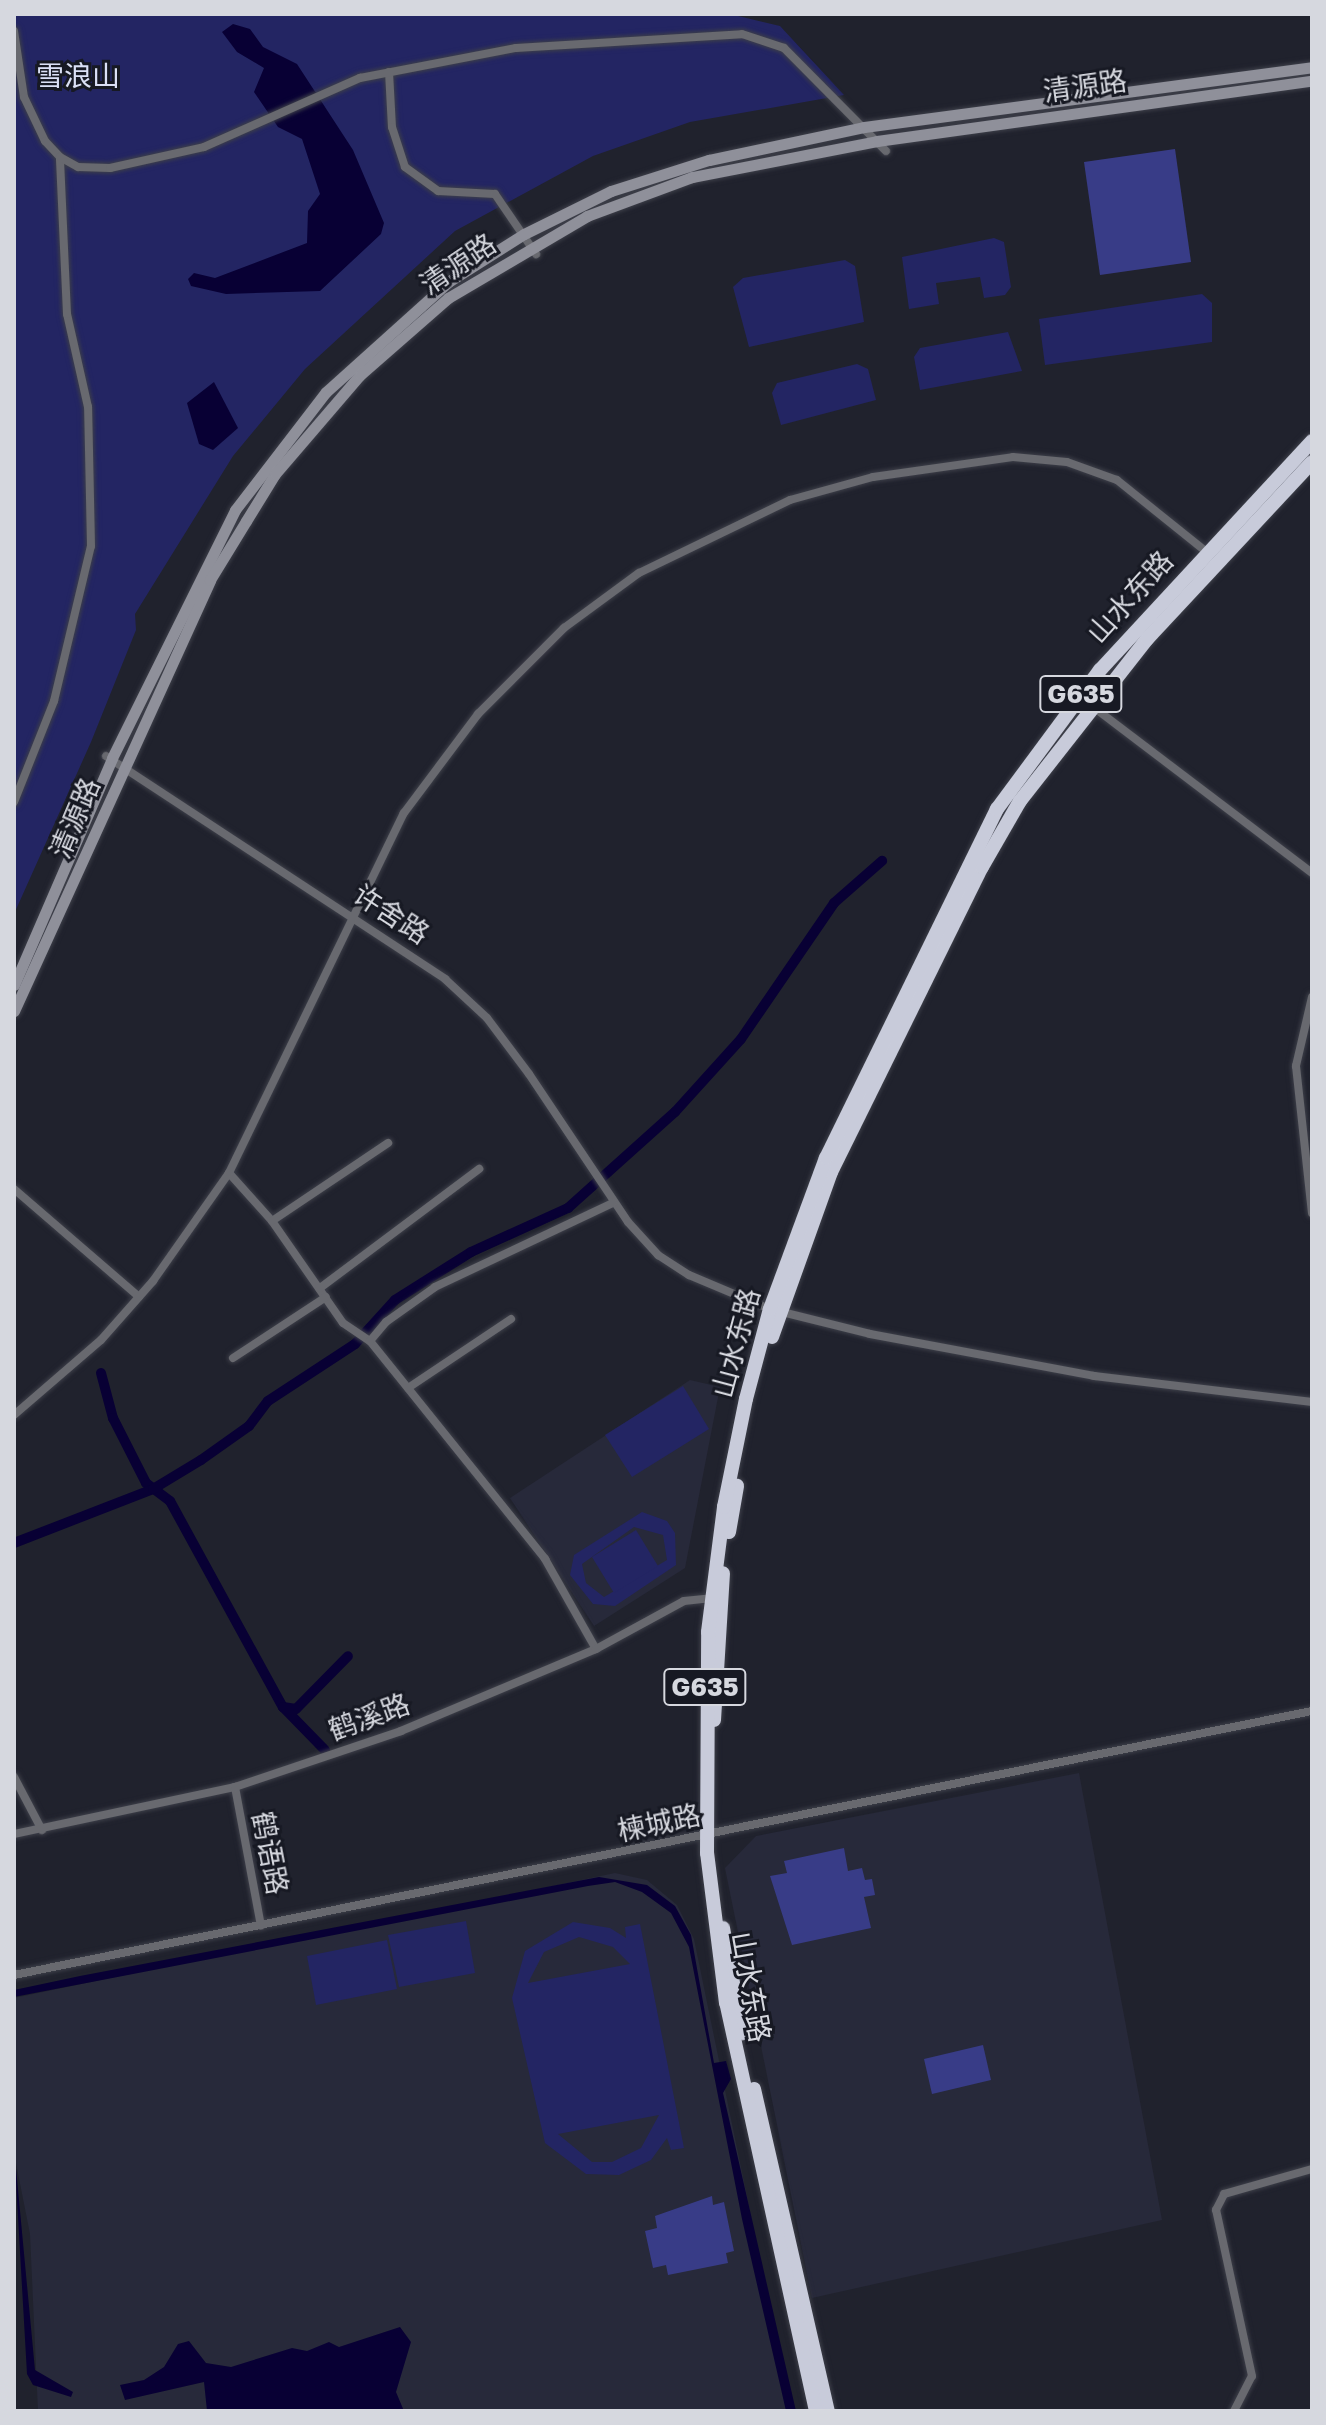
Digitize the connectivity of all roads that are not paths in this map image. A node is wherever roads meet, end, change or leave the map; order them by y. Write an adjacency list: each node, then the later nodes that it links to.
1 (14, 31): 8 (street)
2 (1312, 67): 5 (street, 清源路)
3 (389, 72): 5 (street); 8 (street); 9 (street)
4 (1312, 81): 6 (street, 清源路)
5 (864, 127): 6 (street); 9 (street, 清源路)
6 (877, 141): 7 (street); 9 (street, 清源路)
7 (886, 151)
8 (60, 157): 17 (street)
9 (530, 244): 15 (street, 清源路); 16 (street, 清源路)
10 (1312, 441): 12 (highway, 山水东路 / G635)
11 (1312, 462): 13 (highway, 山水东路 / G635)
12 (1207, 551): 13 (street); 19 (street); 32 (highway, 山水东路 / G635)
13 (1217, 564): 14 (highway, 山水东路 / G635)
14 (1092, 705): 18 (street); 32 (highway, 山水东路 / G635)
15 (109, 757): 16 (street, 许舍路); 20 (street, 清源路)
16 (124, 764): 19 (street, 许舍路); 22 (street, 清源路)
17 (14, 802)
18 (1312, 873)
19 (352, 915): 25 (street); 27 (street, 许舍路)
20 (14, 985)
21 (1312, 997): 28 (street)
22 (14, 1011)
23 (388, 1143): 29 (street)
24 (479, 1169): 30 (street)
25 (229, 1173): 29 (street); 31 (street)
26 (14, 1189): 31 (street)
27 (612, 1200): 32 (street, 许舍路); 34 (street)
28 (1312, 1213)
29 (272, 1221): 30 (street)
30 (323, 1293): 34 (street); 35 (street)
31 (139, 1297): 38 (street)
32 (776, 1309): 37 (street, 许舍路); 39 (highway, 山水东路 / G635)
33 (511, 1319): 36 (street)
34 (370, 1341): 36 (street)
35 (233, 1358)
36 (408, 1388): 40 (street)
37 (1312, 1402)
38 (14, 1415)
39 (717, 1598): 40 (street, 鹤溪路); 46 (highway, 山水东路 / G635)
40 (596, 1649): 43 (street, 鹤溪路)
41 (1312, 1711): 46 (street, 楝城路)
42 (14, 1777): 44 (street)
43 (235, 1787): 44 (street, 鹤溪路); 47 (street, 鹤语路)
44 (42, 1830): 45 (street, 鹤溪路)
45 (14, 1834)
46 (711, 1834): 47 (street, 楝城路); 50 (highway, 山水东路 / G635); 51 (highway, 山水东路 / G635)
47 (261, 1926): 48 (street, 楝城路)
48 (14, 1975)
49 (1312, 2169): 52 (street)
50 (816, 2411)
51 (828, 2411)
52 (1234, 2411)

